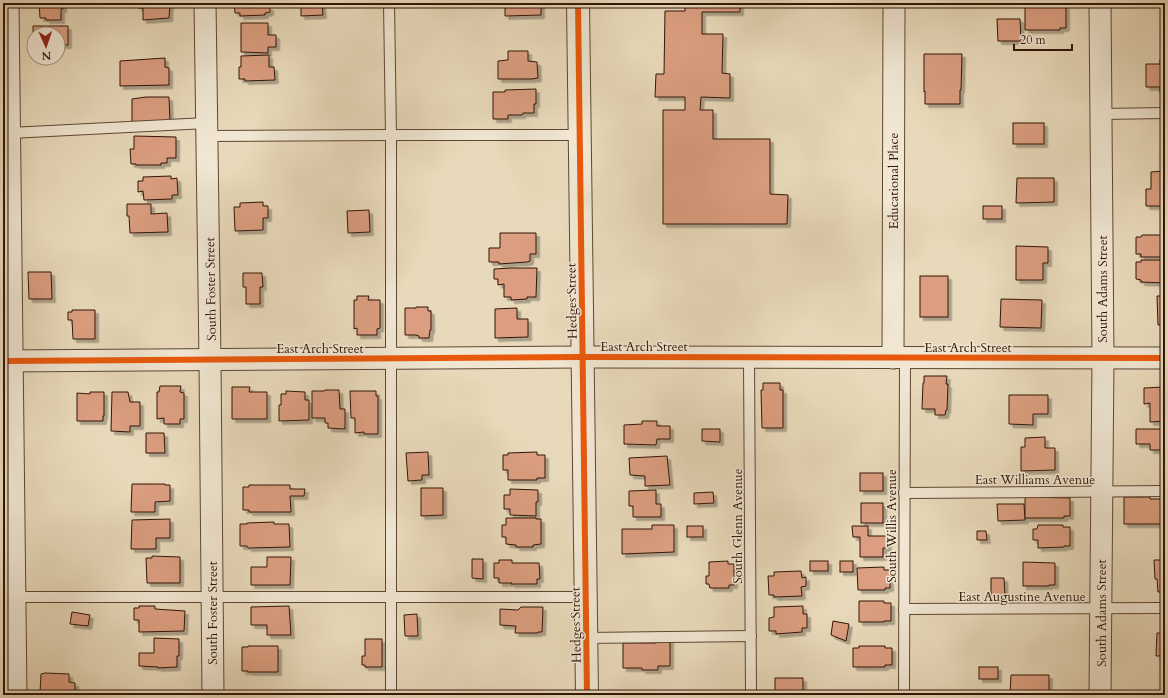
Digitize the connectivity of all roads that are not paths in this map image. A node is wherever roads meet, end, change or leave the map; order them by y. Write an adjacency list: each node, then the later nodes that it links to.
1 (8, 3): 7 (street)
2 (205, 3): 10 (street, South Foster Street)
3 (389, 3): 12 (lane)
4 (578, 3): 13 (street, Hedges Street)
5 (894, 3): 17 (street, Educational Place)
6 (1100, 3): 9 (street, South Adams Street)
7 (6, 110): 11 (street)
8 (1165, 113): 9 (lane)
9 (1101, 114): 18 (street, South Adams Street)
10 (207, 129): 11 (lane); 12 (lane); 20 (street, South Foster Street)
11 (10, 133): 21 (street)
12 (392, 135): 13 (lane); 15 (lane)
13 (579, 135): 14 (street, Hedges Street)
14 (582, 357): 15 (street, East Arch Street); 16 (street, East Arch Street); 29 (street, Hedges Street)
15 (391, 358): 20 (street, East Arch Street); 28 (lane)
16 (749, 358): 17 (street, East Arch Street); 33 (lane, South Glenn Avenue)
17 (899, 358): 18 (street, East Arch Street); 24 (lane, South Willis Avenue)
18 (1103, 358): 19 (street, East Arch Street); 22 (street, South Adams Street)
19 (1165, 358)
20 (210, 360): 21 (street, East Arch Street); 27 (street, South Foster Street)
21 (8, 361): 25 (street)
22 (1102, 492): 23 (lane, East Williams Avenue); 24 (lane, East Williams Avenue); 30 (street, South Adams Street)
23 (1165, 492)
24 (904, 493): 32 (lane, South Willis Avenue)
25 (8, 501): 26 (street)
26 (14, 597): 27 (lane); 35 (street)
27 (212, 597): 28 (lane); 37 (street, South Foster Street)
28 (392, 597): 29 (lane); 38 (lane)
29 (586, 597): 34 (street, Hedges Street)
30 (1101, 608): 31 (lane, East Augustine Avenue); 32 (lane, East Augustine Avenue); 42 (street, South Adams Street)
31 (1165, 608)
32 (904, 609): 41 (lane, South Willis Avenue)
33 (751, 636): 34 (lane); 40 (lane, South Glenn Avenue)
34 (586, 638): 39 (street, Hedges Street)
35 (9, 640): 36 (street)
36 (16, 695)
37 (213, 695)
38 (390, 695)
39 (587, 695)
40 (751, 695)
41 (904, 695)
42 (1100, 695)

